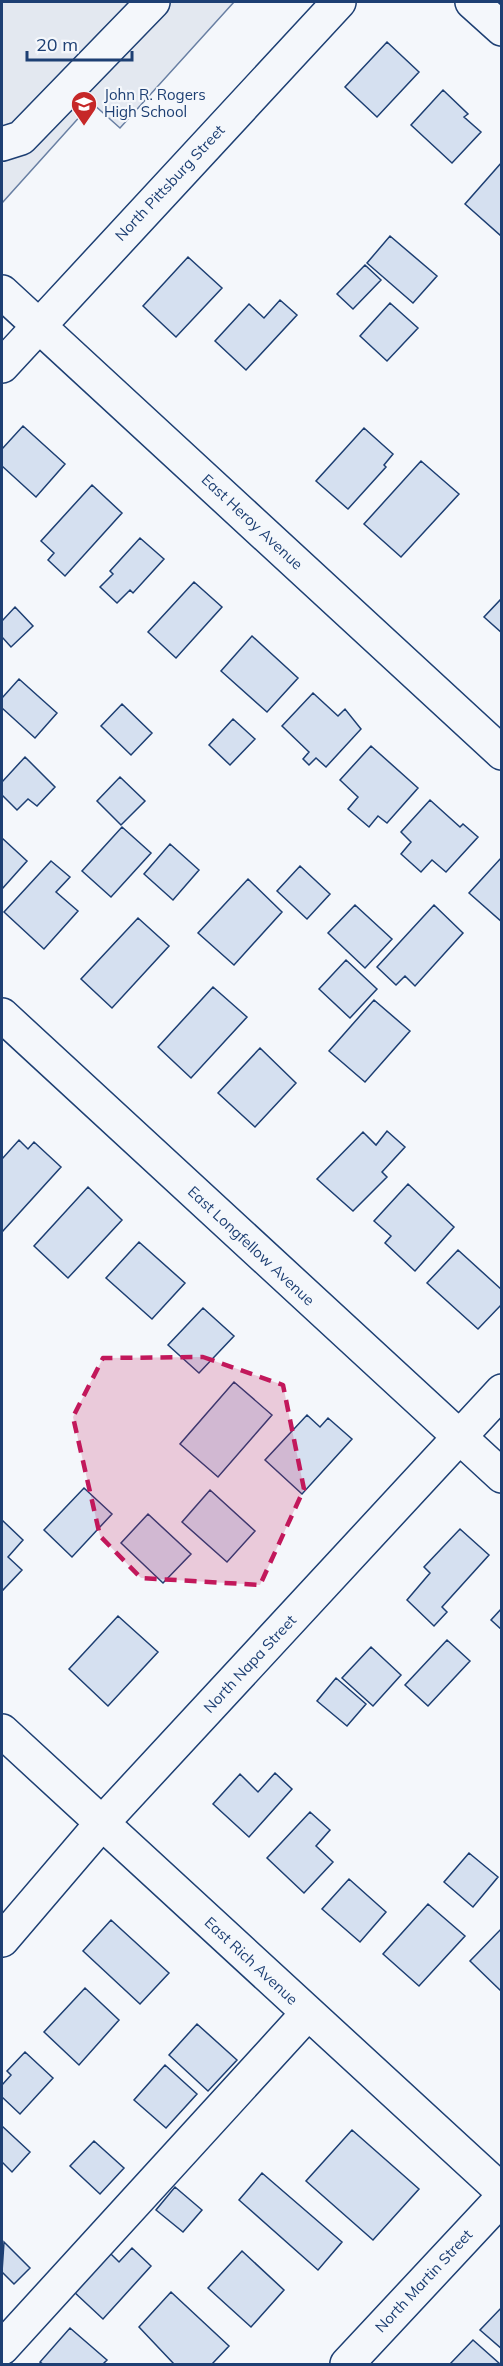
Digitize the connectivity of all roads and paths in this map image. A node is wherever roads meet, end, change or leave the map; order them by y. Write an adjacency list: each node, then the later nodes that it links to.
1 (153, 2): 5 (street)
2 (339, 2): 7 (street, North Pittsburg Street)
3 (472, 2): 4 (street)
4 (501, 29)
5 (2, 144)
6 (2, 292): 7 (street, East Heroy Avenue)
7 (39, 325): 8 (street, North Pittsburg Street); 9 (street, East Heroy Avenue)
8 (2, 366)
9 (501, 753)
10 (2, 1015): 12 (street, East Longfellow Avenue)
11 (501, 1391): 12 (street, North Napa Street)
12 (459, 1437): 13 (street, East Longfellow Avenue); 15 (street, North Napa Street)
13 (501, 1476)
14 (2, 1731): 15 (street, East Rich Avenue)
15 (102, 1823): 16 (street, North Napa Street); 17 (street, East Rich Avenue)
16 (2, 1940)
17 (308, 2013): 18 (street, East Rich Avenue); 20 (street)
18 (501, 2191)
19 (501, 2198): 21 (street, North Martin Street)
20 (2, 2348)
21 (347, 2364)

